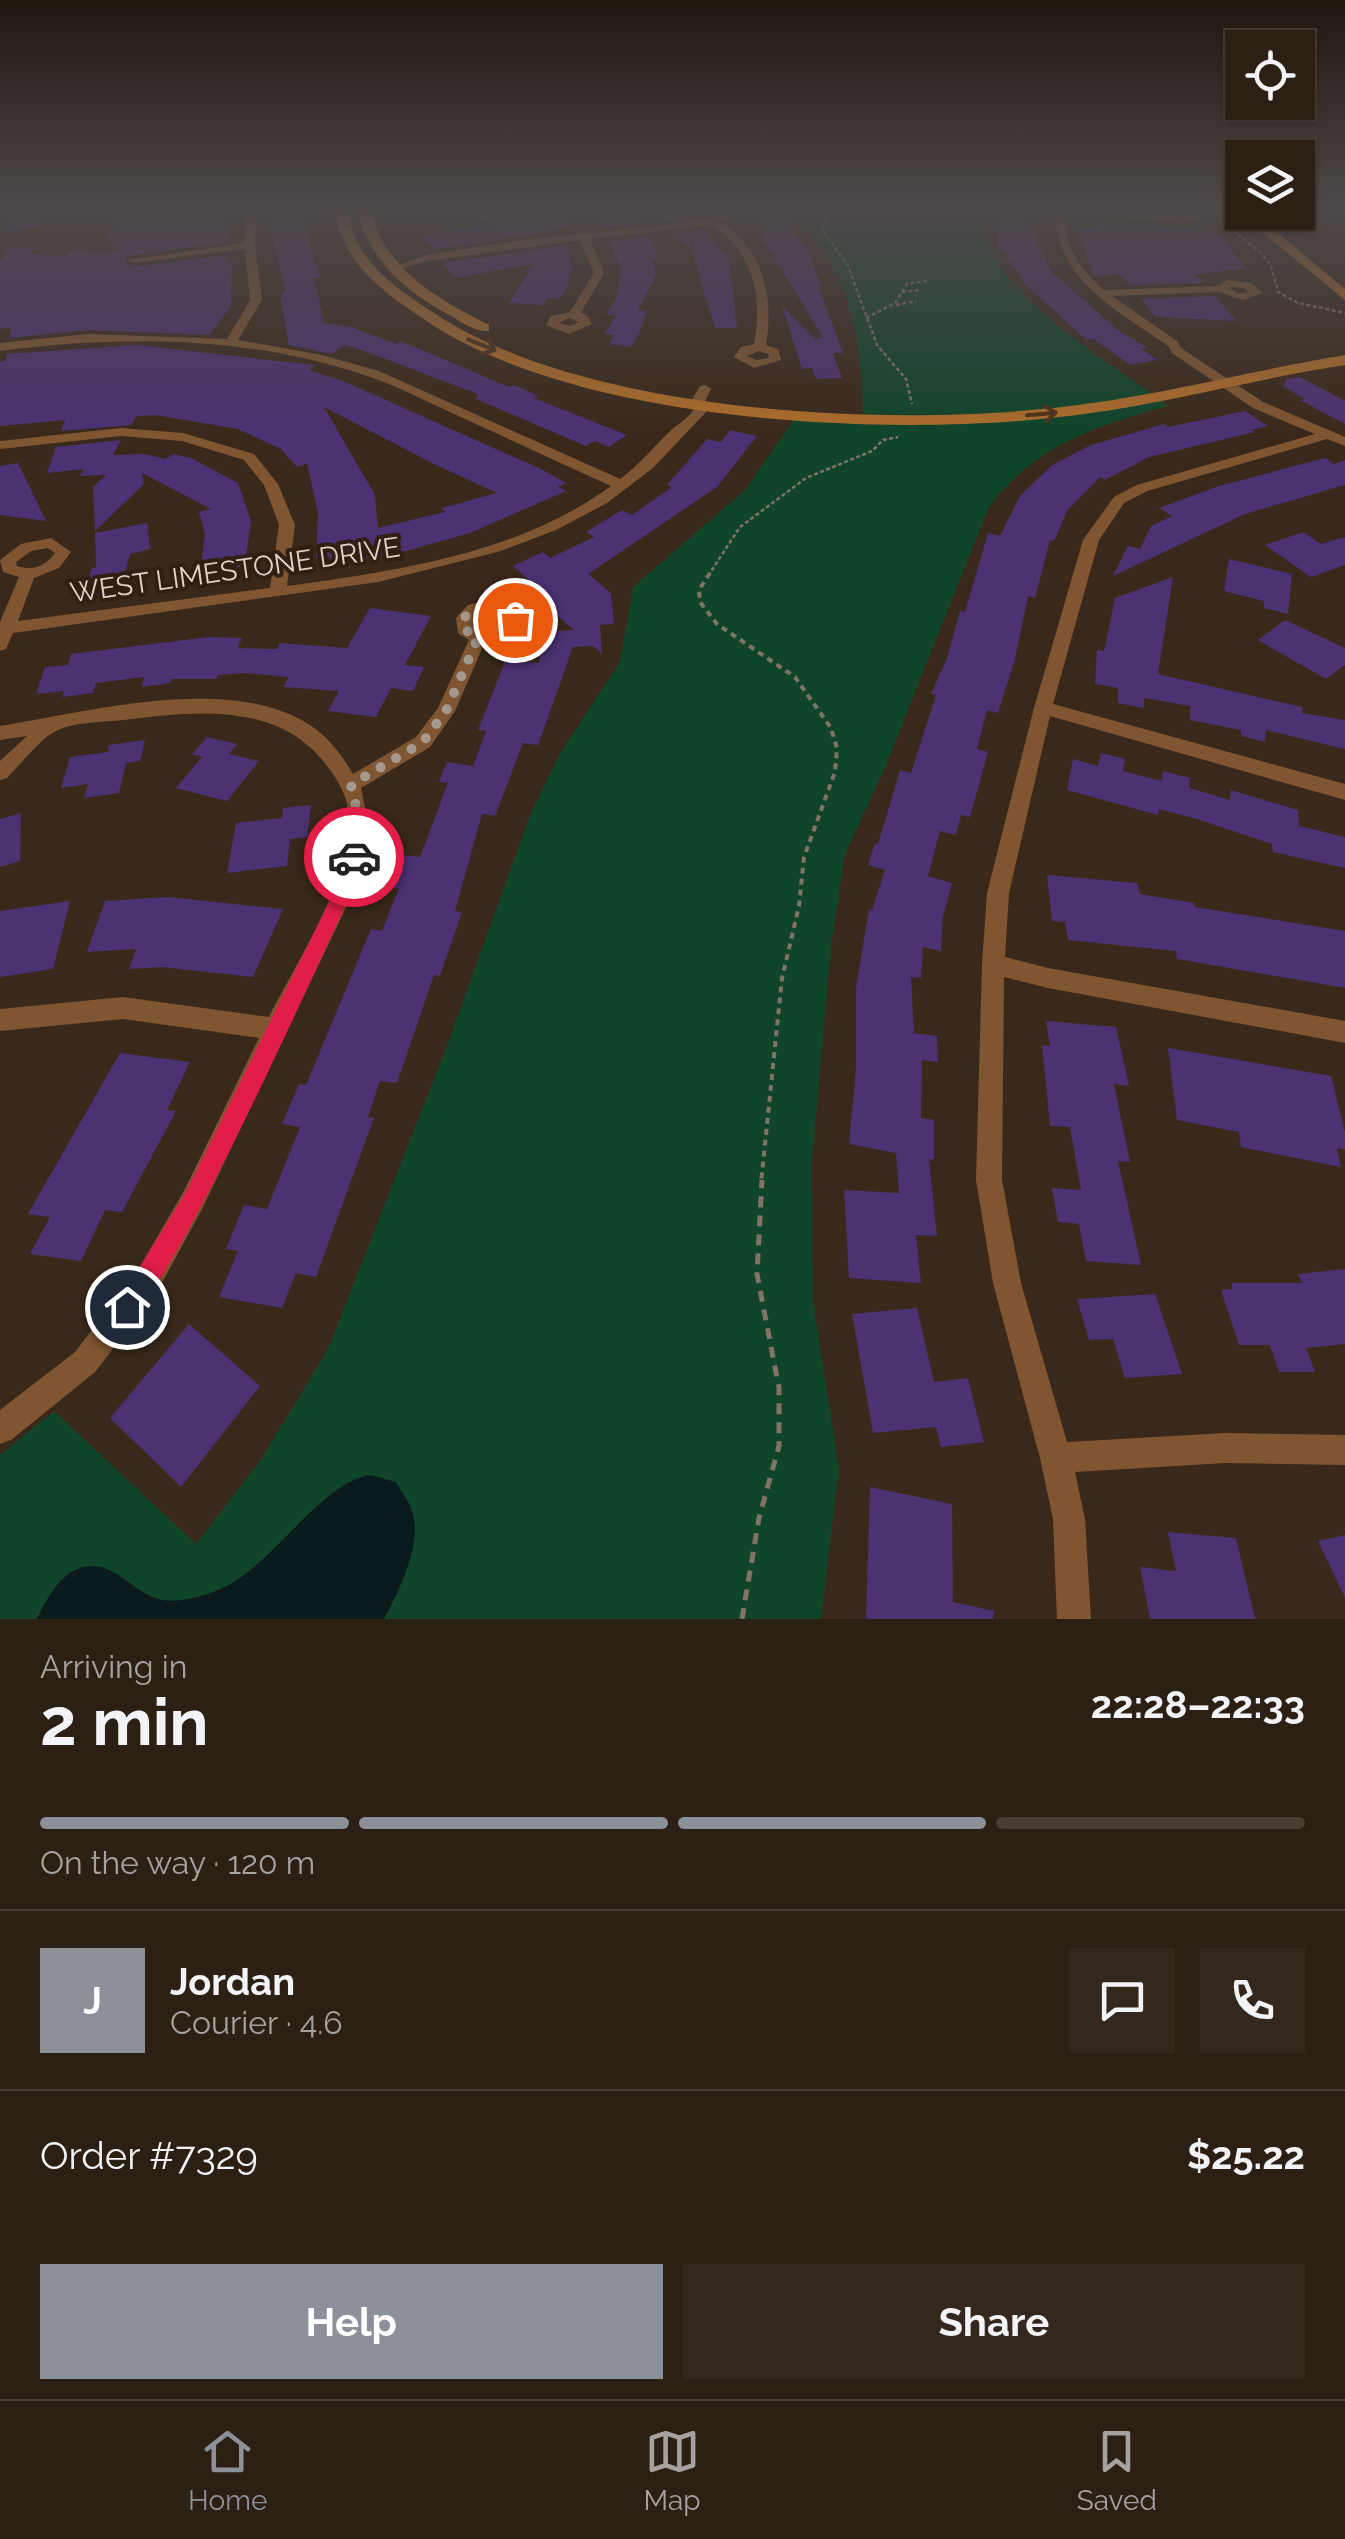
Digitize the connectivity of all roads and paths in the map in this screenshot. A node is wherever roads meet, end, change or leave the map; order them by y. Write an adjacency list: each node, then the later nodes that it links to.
1 (254, 282): 20 (street)
2 (380, 282): 27 (street, one-way to 27)
3 (411, 282): 19 (street)
4 (593, 282): 17 (street)
5 (757, 282): 23 (street)
6 (853, 282): 18 (path)
7 (921, 282): 12 (path)
8 (1092, 282): 13 (street)
9 (1275, 282): 16 (path)
10 (1222, 288): 13 (street)
11 (922, 290): 12 (path)
12 (902, 292): 15 (path)
13 (1103, 293): 26 (street)
14 (916, 301): 15 (path)
15 (891, 306): 18 (path)
16 (1345, 313)
17 (574, 315)
18 (866, 318): 28 (path)
19 (505, 336)
20 (231, 342): 22 (street); 31 (street)
21 (1345, 345): 26 (street)
22 (0, 347)
23 (760, 348)
24 (543, 350): 27 (street)
25 (1345, 360): 26 (street)
26 (1219, 375): 28 (street); 29 (street)
27 (701, 396): 28 (street); 31 (street, WEST LIMESTONE DRIVE)
28 (914, 411): 49 (path)
29 (1336, 438): 36 (street)
30 (0, 444): 33 (street)
31 (622, 485): 33 (street, WEST LIMESTONE DRIVE)
32 (28, 574): 34 (street)
33 (278, 592): 34 (street, WEST LIMESTONE DRIVE)
34 (2, 634)
35 (478, 638): 40 (street)
36 (1043, 708): 41 (street); 42 (street)
37 (46, 727): 38 (street); 39 (street); 40 (street)
38 (0, 733)
39 (0, 773)
40 (351, 785): 44 (street)
41 (1345, 792)
42 (992, 964): 45 (street); 48 (street)
43 (3, 1023): 44 (street)
44 (274, 1030): 46 (street)
45 (1345, 1032)
46 (0, 1429)
47 (1345, 1450): 48 (street)
48 (1056, 1458): 50 (street)
49 (742, 1619)
50 (1074, 1619)

